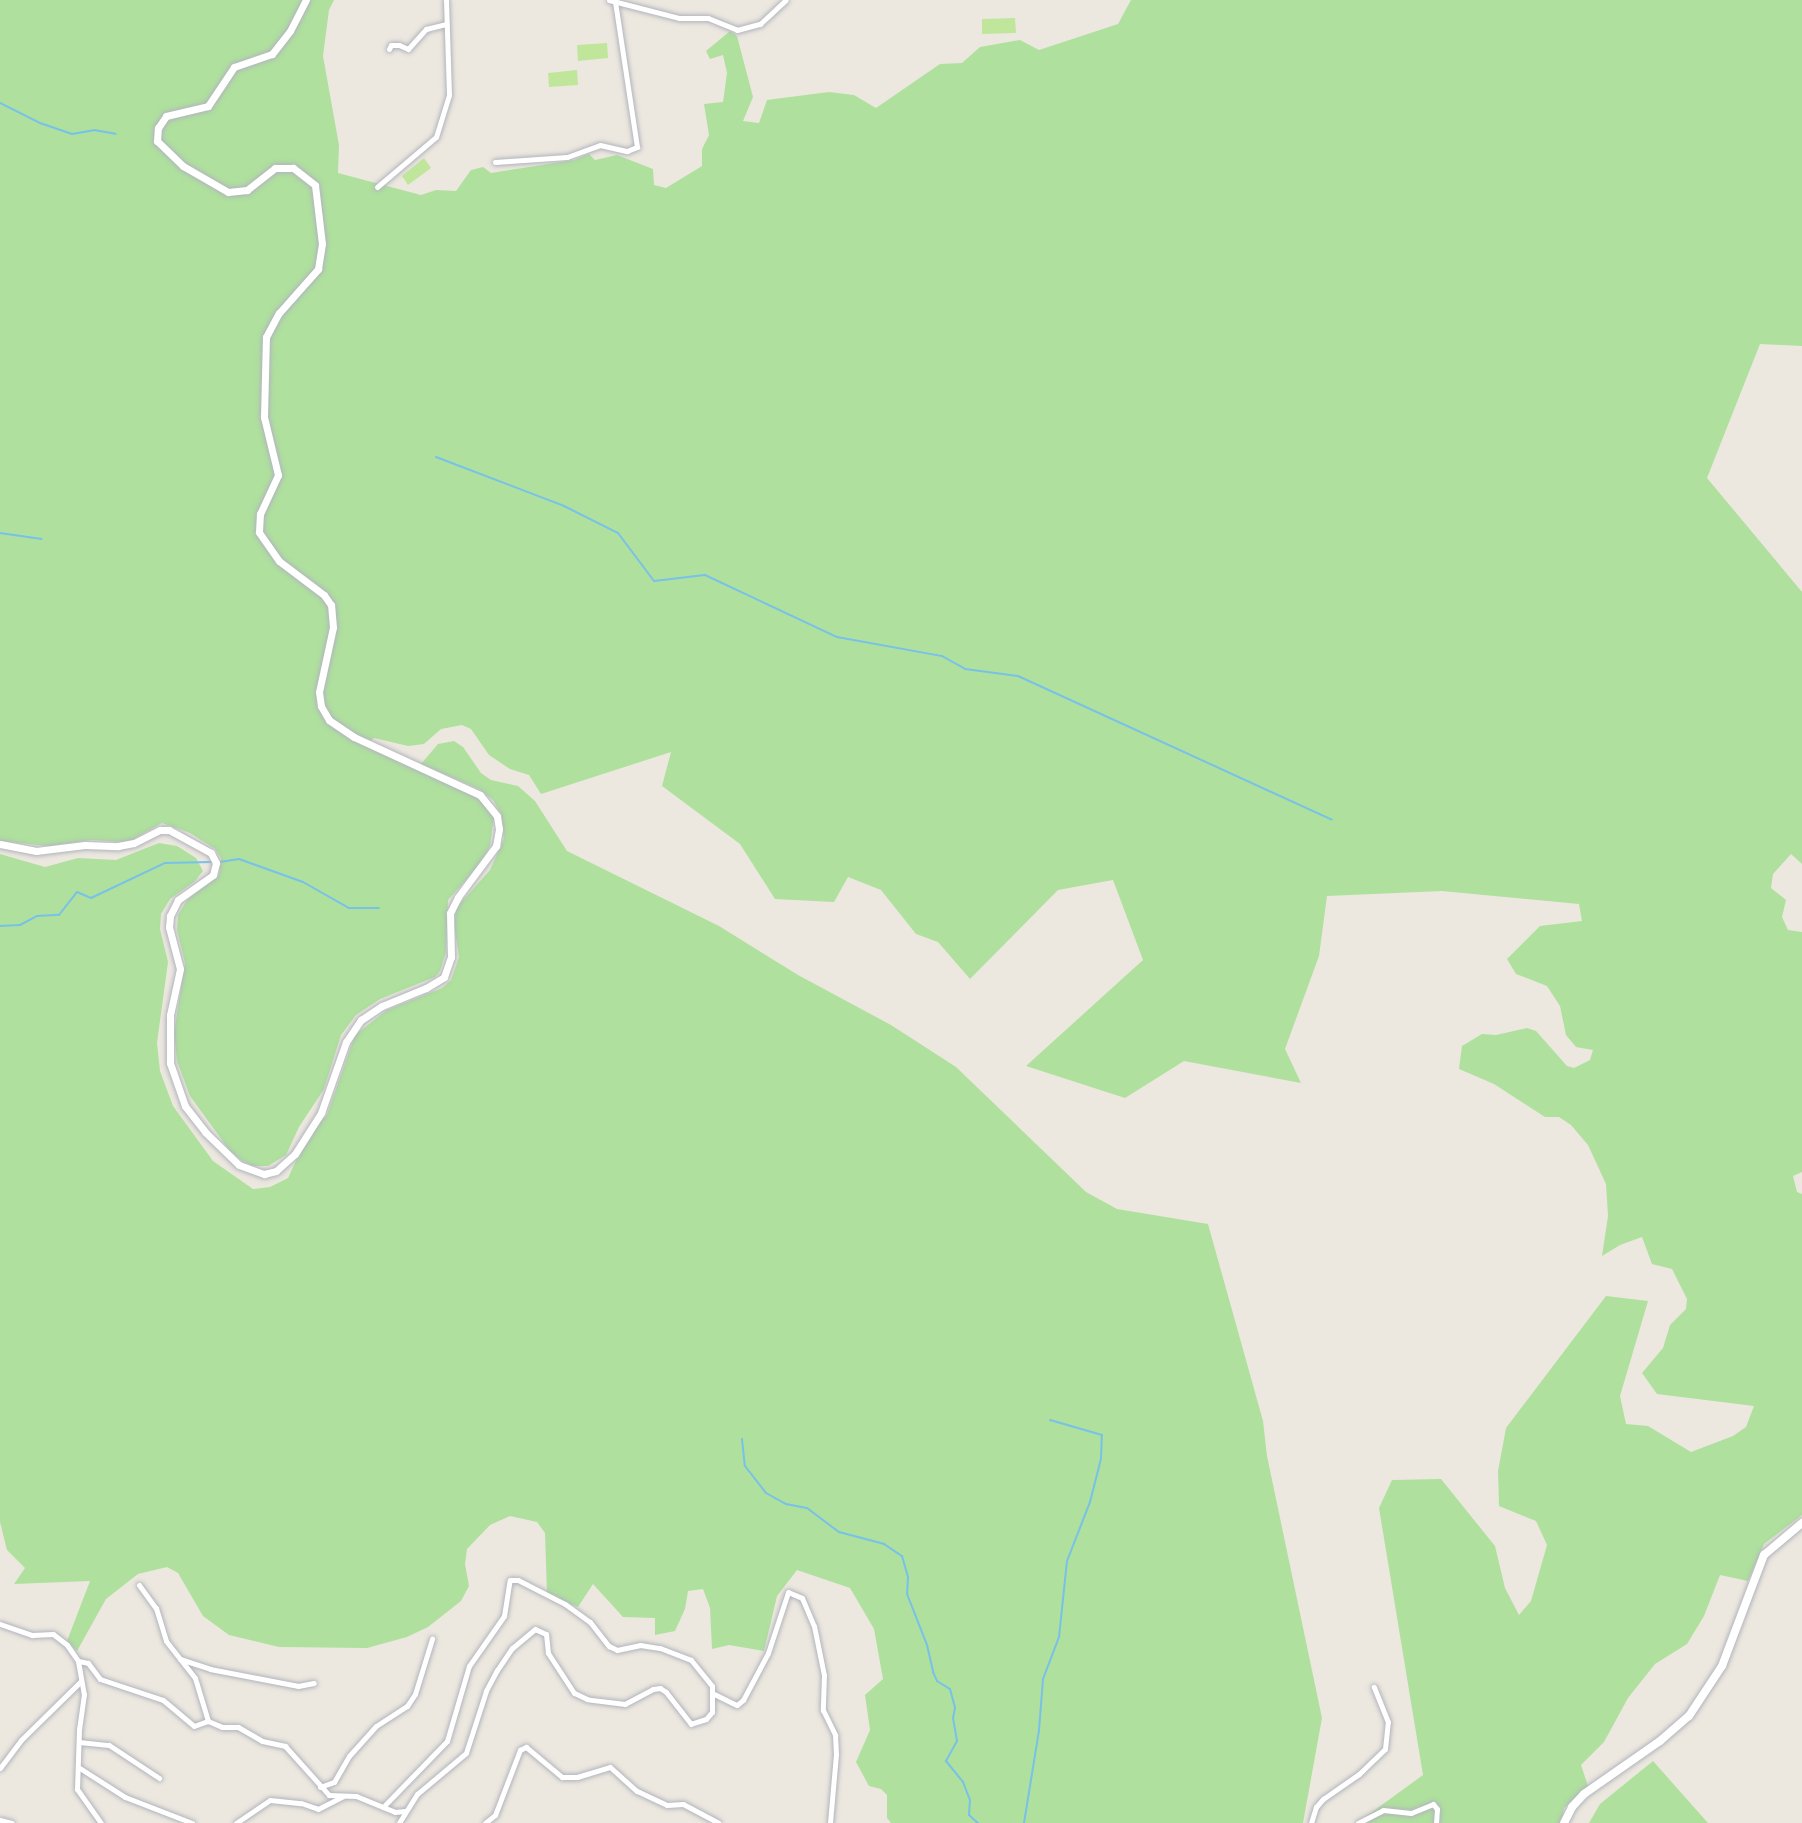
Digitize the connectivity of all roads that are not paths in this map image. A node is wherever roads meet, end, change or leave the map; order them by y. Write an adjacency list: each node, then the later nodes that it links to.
1 (306, 0): 9 (street)
2 (446, 0): 5 (street)
3 (786, 0): 4 (street)
4 (612, 1): 7 (street)
5 (446, 24): 6 (street); 8 (street)
6 (389, 49)
7 (495, 162)
8 (377, 187)
9 (0, 844)
10 (1802, 1523): 41 (main road)
11 (139, 1586): 14 (street)
12 (0, 1624): 15 (street)
13 (432, 1639): 25 (street)
14 (180, 1659): 17 (street); 20 (street)
15 (78, 1661): 16 (street); 20 (street)
16 (81, 1681): 21 (street); 23 (street)
17 (314, 1683)
18 (1374, 1687): 38 (street)
19 (714, 1693): 27 (street); 28 (street); 37 (street)
20 (208, 1721): 25 (street)
21 (79, 1742): 22 (street); 24 (street)
22 (78, 1766): 31 (street); 32 (street)
23 (0, 1768)
24 (159, 1778)
25 (320, 1787): 26 (street)
26 (344, 1796): 27 (street); 33 (street)
27 (383, 1807): 28 (street)
28 (406, 1811): 34 (street)
29 (0, 1820): 30 (street)
30 (12, 1823)
31 (101, 1823)
32 (191, 1823)
33 (236, 1823)
34 (399, 1823)
35 (485, 1823): 36 (street)
36 (718, 1823)
37 (830, 1823)
38 (1311, 1823)
39 (1358, 1823): 40 (street)
40 (1436, 1823)
41 (1564, 1823)

